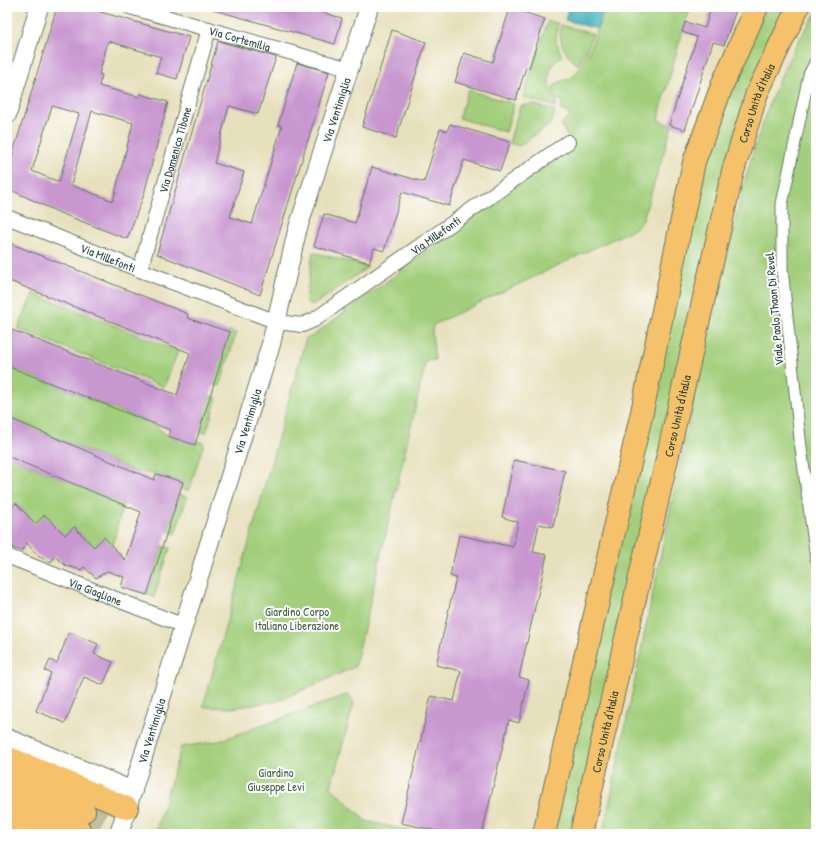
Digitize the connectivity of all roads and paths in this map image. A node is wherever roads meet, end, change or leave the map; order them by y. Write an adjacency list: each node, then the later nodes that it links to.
1 (39, 7): 9 (street)
2 (130, 7): 6 (street, Via Cortemilia)
3 (368, 7): 8 (street, Via Ventimiglia)
4 (757, 7): 25 (main road)
5 (798, 7): 26 (main road, Corso Unità d'Italia)
6 (209, 29): 8 (street, Via Cortemilia); 12 (street, Via Domenico Tibone)
7 (816, 61): 15 (street, Viale Paolo Thaon Di Revel)
8 (349, 69): 13 (street, Via Ventimiglia)
9 (7, 115)
10 (568, 142): 13 (street, Via Millefonti)
11 (7, 218): 12 (street, Via Millefonti)
12 (140, 270): 13 (street, Via Millefonti)
13 (278, 322): 16 (street, Via Ventimiglia)
14 (7, 556): 16 (street, Via Giaglione)
15 (816, 558)
16 (184, 626): 21 (street, Via Ventimiglia)
17 (7, 738): 21 (street)
18 (7, 757): 21 (main road)
19 (7, 777): 20 (main road)
20 (7, 797)
21 (130, 800): 24 (street, Via Ventimiglia)
22 (7, 816): 23 (main road)
23 (47, 834)
24 (119, 834)
25 (544, 834)
26 (581, 834)

